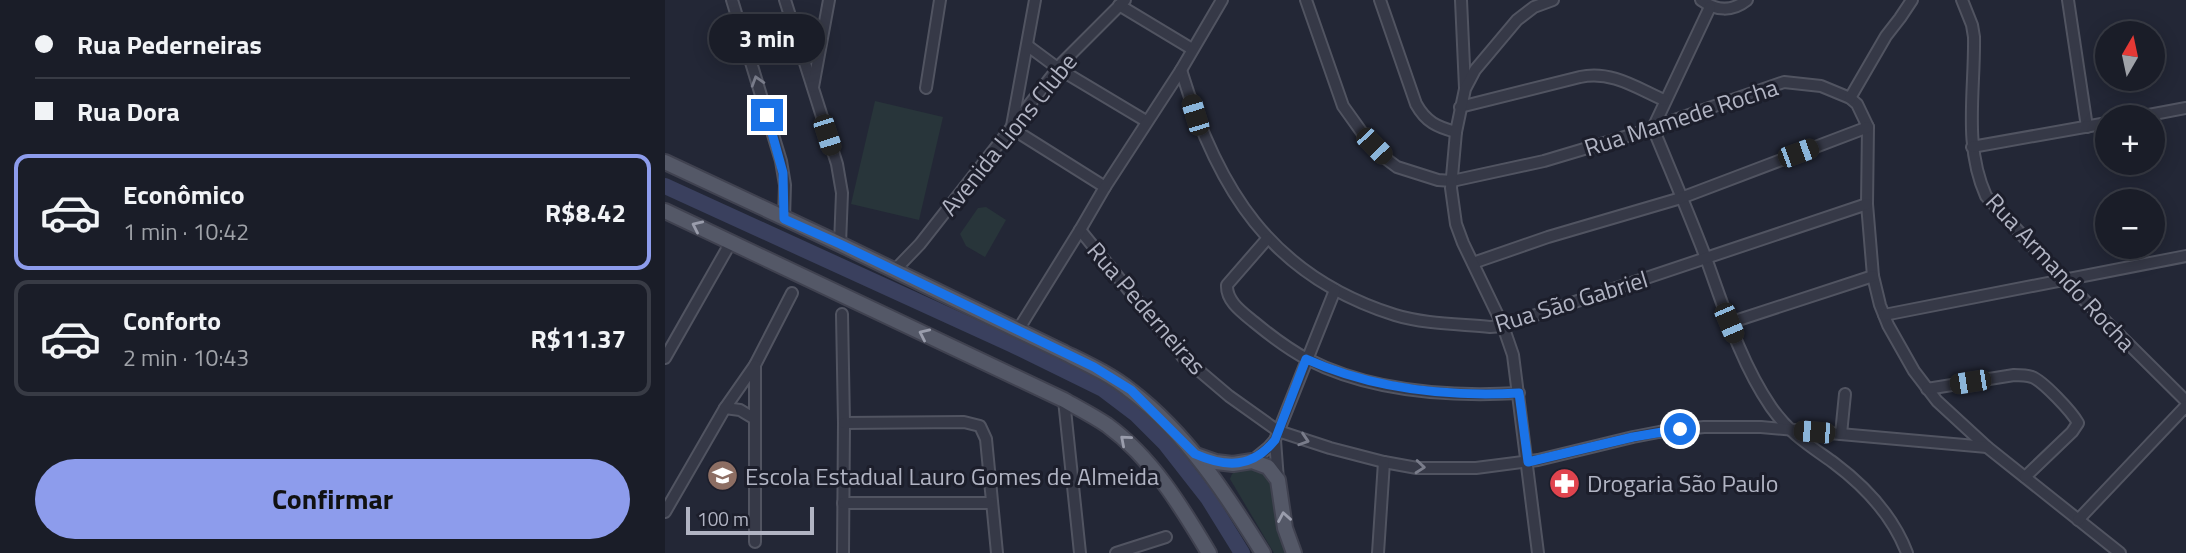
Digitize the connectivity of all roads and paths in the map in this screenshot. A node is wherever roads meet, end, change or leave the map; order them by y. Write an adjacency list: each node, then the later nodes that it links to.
1 (733, 0): 44 (street, one-way to 1)
2 (785, 0): 24 (street)
3 (829, 0): 24 (street)
4 (940, 0): 22 (street)
5 (1035, 0): 18 (street)
6 (1222, 0): 19 (street)
7 (1306, 0): 39 (street, Rua Mamede Rocha)
8 (1380, 0): 36 (street)
9 (1461, 0): 23 (street)
10 (1553, 0): 17 (street)
11 (1747, 0): 16 (street)
12 (1912, 0): 25 (street)
13 (1962, 0): 37 (street, Rua Armando Rocha)
14 (2068, 0): 33 (street)
15 (1122, 2): 19 (street); 20 (street, Avenida Lions Clube)
16 (1706, 3): 26 (street)
17 (1534, 4): 23 (street)
18 (1028, 46): 20 (street); 34 (street)
19 (1192, 49): 21 (street)
20 (1059, 69): 30 (street); 34 (street, Avenida Lions Clube)
21 (1181, 70): 30 (street); 46 (street, Rua São Gabriel)
22 (926, 88)
23 (1465, 89): 27 (street)
24 (813, 90): 48 (street)
25 (1850, 97): 32 (street); 35 (street, Rua Mamede Rocha)
26 (1664, 100): 27 (street); 35 (street)
27 (1460, 107): 36 (street)
28 (2186, 108): 29 (street)
29 (2165, 112)
30 (1146, 121): 40 (street)
31 (2095, 125): 33 (street)
32 (1868, 127): 41 (street); 42 (street)
33 (2087, 127): 37 (street)
34 (1011, 128): 40 (street); 52 (street, Avenida Lions Clube)
35 (1653, 128): 39 (street, Rua Mamede Rocha); 41 (street)
36 (1456, 132): 39 (street)
37 (1972, 147): 54 (street, Rua Armando Rocha)
38 (665, 162): 44 (main road)
39 (1452, 181): 51 (street)
40 (1105, 187): 45 (street)
41 (1681, 198): 50 (street); 51 (street)
42 (1867, 204): 50 (street, Rua São Gabriel); 53 (street)
43 (665, 211): 47 (main road, one-way to 43)
44 (784, 219): 48 (main road)
45 (1080, 230): 61 (street); 75 (street, Rua Pederneiras)
46 (1267, 239): 55 (street, Rua São Gabriel); 63 (street)
47 (731, 242): 62 (street); 68 (main road, one-way to 47)
48 (840, 244): 52 (main road)
49 (2186, 256): 54 (street)
50 (1706, 259): 59 (street); 60 (street, Rua São Gabriel)
51 (1473, 263): 60 (street)
52 (894, 271): 61 (main road)
53 (1873, 276): 58 (street); 59 (street)
54 (2064, 279): 58 (street); 69 (street, Rua Armando Rocha)
55 (1335, 290): 60 (street, Rua São Gabriel); 63 (street)
56 (793, 293): 64 (street)
57 (842, 314): 72 (street)
58 (1884, 315): 65 (street)
59 (1729, 323): 73 (street)
60 (1503, 326): 66 (street)
61 (1018, 330): 77 (main road)
62 (665, 358)
63 (1306, 359): 66 (street); 75 (street)
64 (755, 365): 70 (street); 71 (street)
65 (1927, 389): 76 (street); 82 (street)
66 (1519, 393): 80 (street)
67 (1845, 394): 74 (street)
68 (1064, 400): 93 (street); 95 (main road, one-way to 68)
69 (2186, 404): 88 (street)
70 (725, 408): 71 (street); 87 (street)
71 (755, 419): 90 (street)
72 (844, 423): 85 (street); 86 (street)
73 (1788, 430): 74 (street, Rua Pederneiras); 80 (street, Rua Pederneiras); 100 (street)
74 (1841, 434): 76 (street, Rua Pederneiras)
75 (1277, 436): 78 (street); 79 (street, Rua Pederneiras, one-way to 79); 83 (street)
76 (1987, 447): 82 (street)
77 (1195, 454): 81 (main road); 84 (main road)
78 (1252, 461): 81 (main road); 83 (main road)
79 (1384, 462): 80 (street, Rua Pederneiras, one-way to 80); 98 (street)
80 (1528, 462): 99 (street)
81 (1233, 464): 84 (main road)
82 (2025, 477): 88 (street)
83 (1278, 480): 97 (main road, one-way to 83)
84 (1229, 498): 96 (main road)
85 (843, 503): 86 (street); 91 (street)
86 (992, 503): 92 (street)
87 (665, 512)
88 (2078, 520): 101 (street)
89 (1166, 537): 94 (street)
90 (755, 542)
91 (843, 553)
92 (997, 553)
93 (1080, 553)
94 (1116, 553)
95 (1209, 553)
96 (1263, 553)
97 (1294, 553)
98 (1378, 553)
99 (1538, 553)
100 (1907, 553)
101 (2120, 553)

